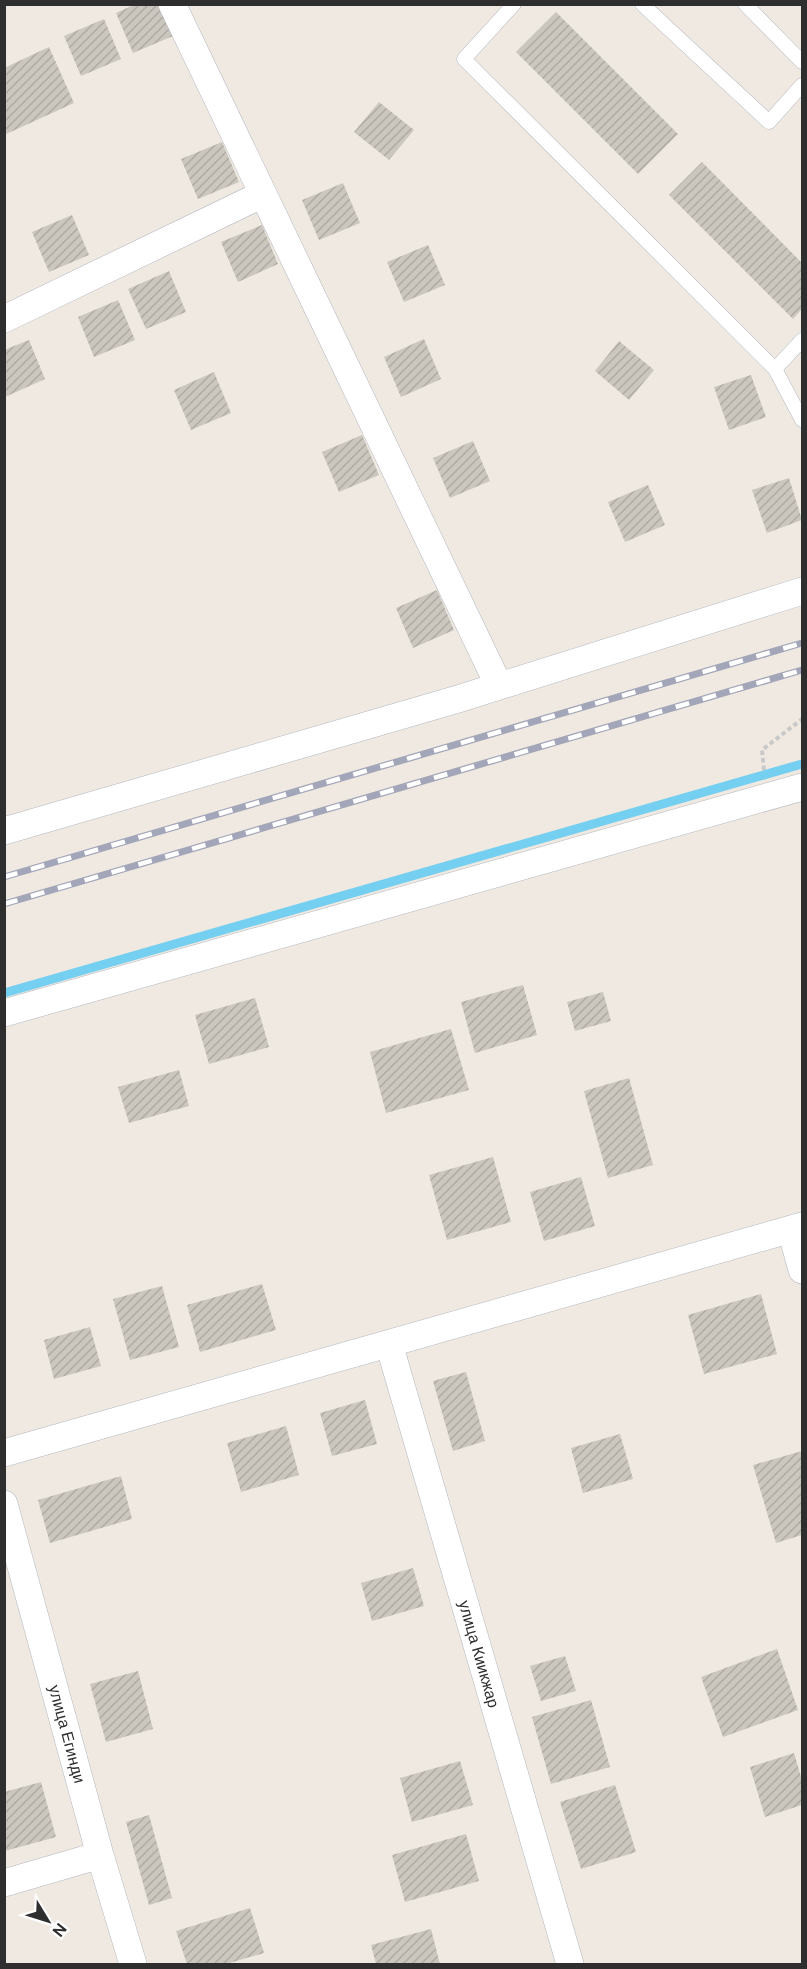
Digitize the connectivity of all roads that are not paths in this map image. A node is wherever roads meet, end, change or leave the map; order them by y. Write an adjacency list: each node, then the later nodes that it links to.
1 (172, 4): 7 (street)
2 (514, 4): 10 (lane)
3 (642, 4): 6 (lane)
4 (745, 4): 5 (lane)
5 (802, 62)
6 (802, 85)
7 (263, 194): 8 (street); 13 (street)
8 (4, 319)
9 (802, 340): 10 (lane)
10 (775, 369): 11 (lane)
11 (802, 420)
12 (802, 591): 13 (street)
13 (499, 686): 15 (street)
14 (802, 787): 16 (street)
15 (4, 831)
16 (4, 1013)
17 (797, 1228): 18 (street); 19 (street)
18 (802, 1270)
19 (389, 1344): 20 (street); 25 (street, улица Киикжар)
20 (4, 1453)
21 (4, 1504): 22 (street, улица Егинди)
22 (100, 1855): 23 (street); 24 (street, улица Егинди)
23 (4, 1883)
24 (133, 1965)
25 (570, 1965)

